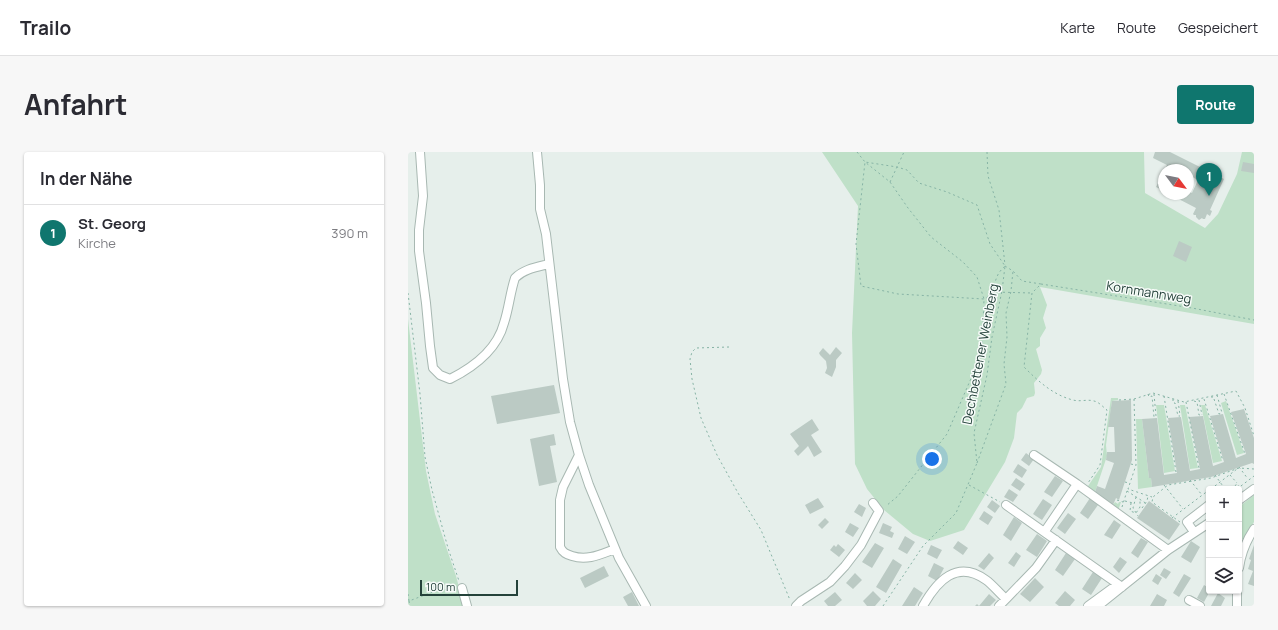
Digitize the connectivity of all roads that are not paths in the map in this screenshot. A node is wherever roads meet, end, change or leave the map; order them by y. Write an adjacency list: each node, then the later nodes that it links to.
1 (420, 152): 3 (street)
2 (537, 152): 3 (street)
3 (549, 264): 4 (street)
4 (579, 455): 19 (street); 19 (street)
5 (1034, 455): 6 (street)
6 (1077, 484): 14 (street); 16 (street)
7 (1254, 489): 8 (street)
8 (1242, 498)
9 (872, 503): 29 (street)
10 (1123, 504): 14 (street)
11 (1006, 505): 16 (street)
12 (1206, 508): 17 (street)
13 (1206, 525): 17 (street)
14 (1134, 526): 20 (street)
15 (1254, 529): 21 (street)
16 (1045, 531): 18 (street)
17 (1194, 532): 20 (street)
18 (1056, 540): 22 (street); 25 (street)
19 (615, 548): 28 (street)
20 (1168, 550): 22 (street)
21 (1242, 558)
22 (1122, 587): 32 (street); 33 (street)
23 (462, 588): 27 (street)
24 (1237, 594): 35 (street)
25 (1006, 599): 30 (street); 31 (street)
26 (1189, 600): 34 (street)
27 (467, 606)
28 (646, 606)
29 (796, 606)
30 (923, 606)
31 (999, 606)
32 (1088, 606)
33 (1098, 606)
34 (1200, 606)
35 (1237, 606)

